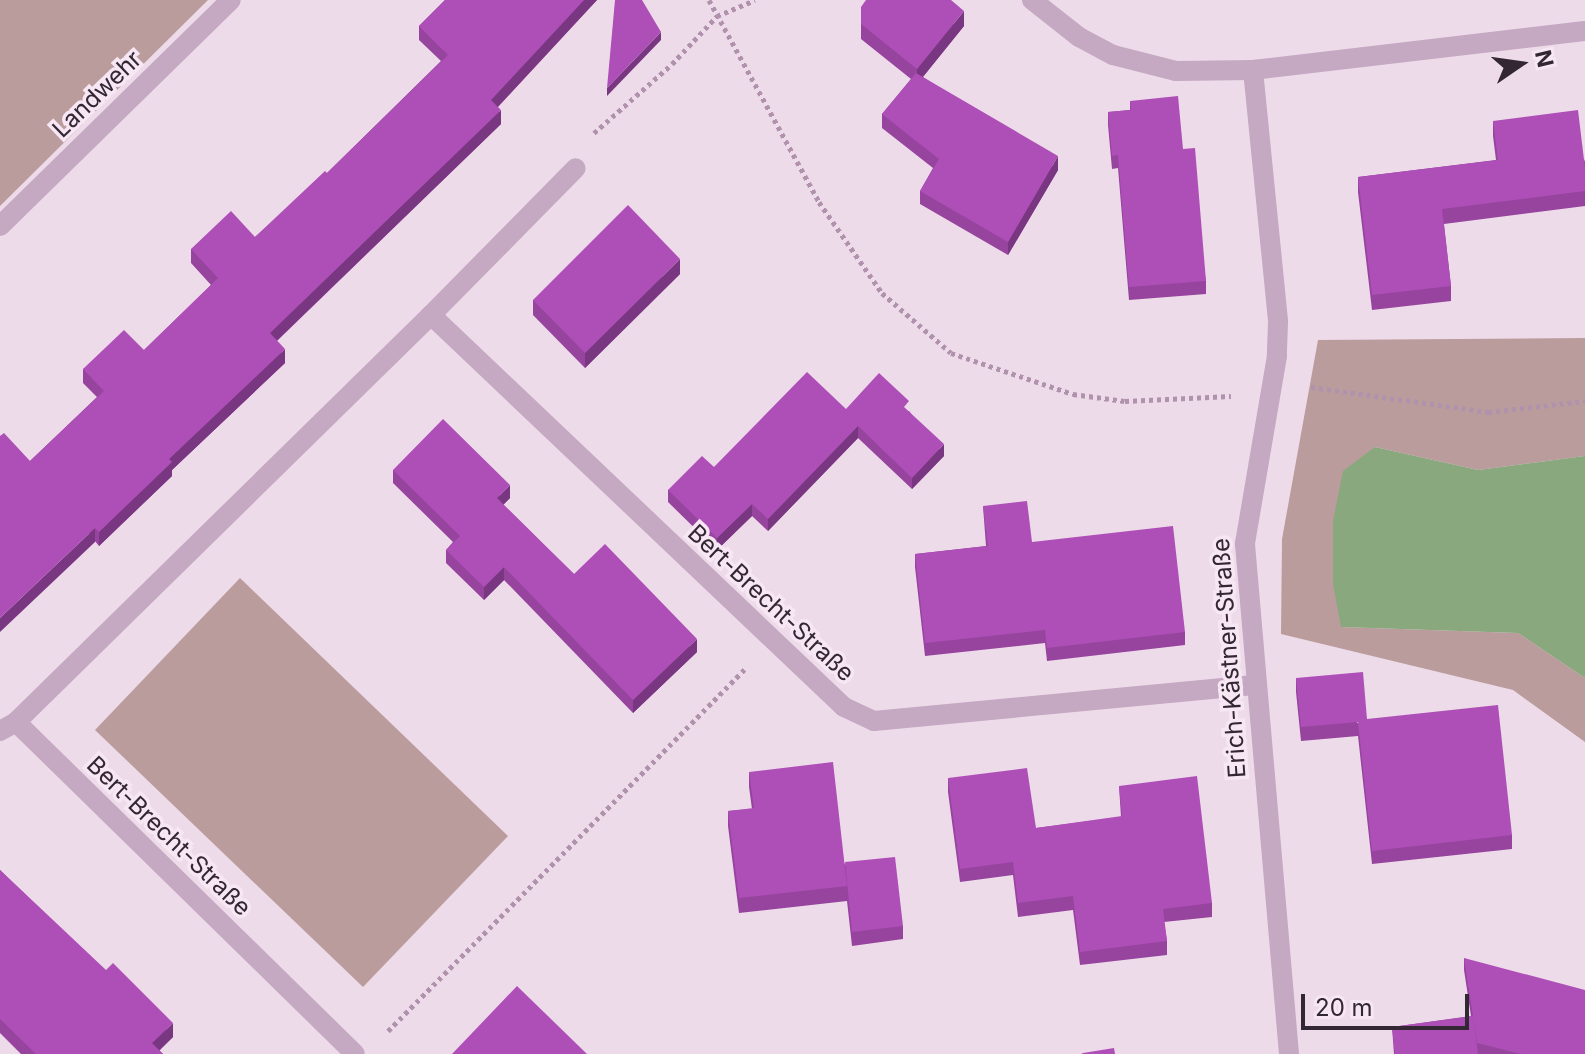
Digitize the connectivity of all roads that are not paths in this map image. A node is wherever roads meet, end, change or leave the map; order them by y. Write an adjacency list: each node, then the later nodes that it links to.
1 (231, 0): 6 (street, Landwehr)
2 (1032, 0): 4 (street)
3 (1585, 31): 4 (street)
4 (1253, 70): 8 (street, Erich-Kästner-Straße)
5 (576, 168): 7 (street, Bert-Brecht-Straße)
6 (0, 226)
7 (431, 315): 8 (street, Bert-Brecht-Straße); 9 (street, Bert-Brecht-Straße)
8 (1254, 685): 11 (street, Erich-Kästner-Straße)
9 (8, 726): 10 (street, Bert-Brecht-Straße)
10 (355, 1054)
11 (1289, 1054)

